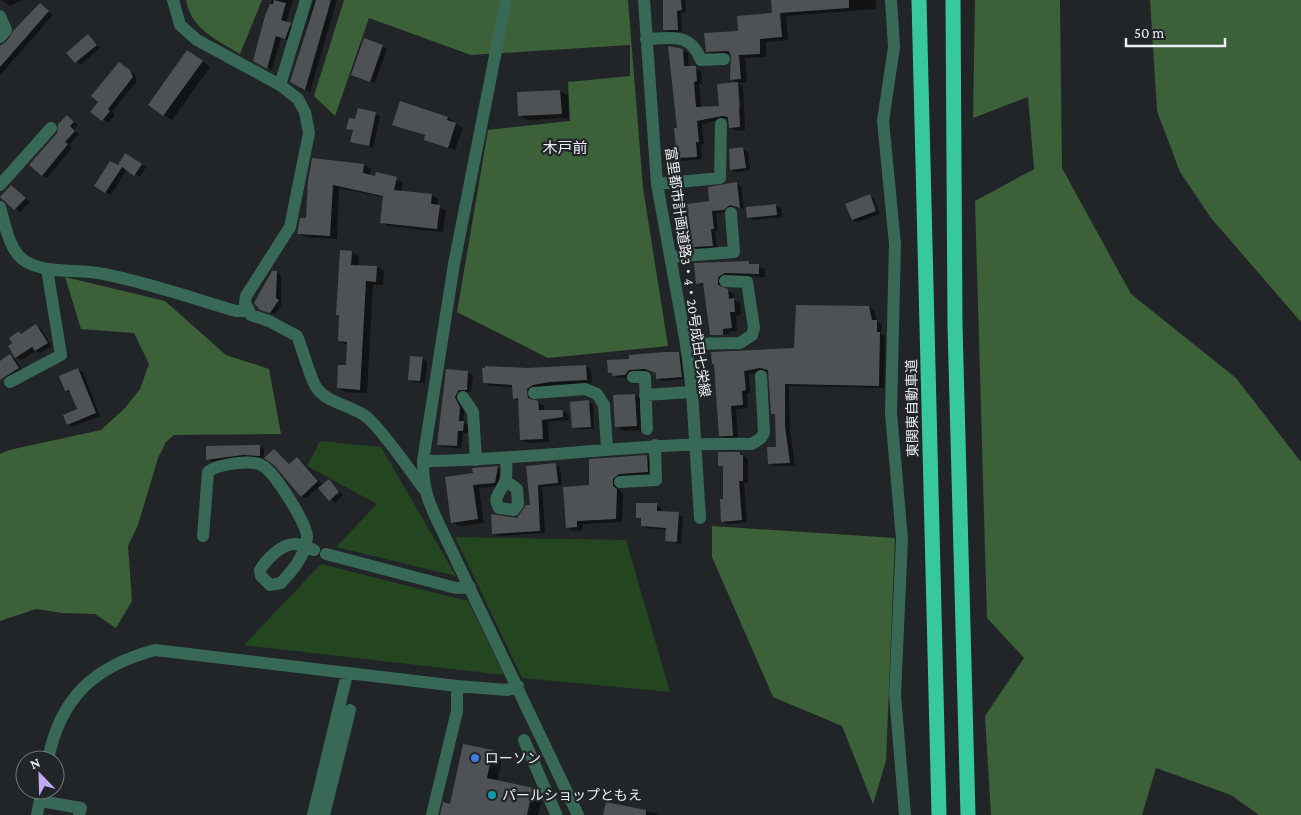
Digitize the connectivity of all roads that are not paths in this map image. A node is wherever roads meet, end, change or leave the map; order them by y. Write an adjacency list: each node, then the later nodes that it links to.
1 (173, 0): 12 (street)
2 (306, 0): 12 (street)
3 (506, 0): 37 (street)
4 (644, 0): 10 (street, 富里都市計画道路3・4・20号成田七栄線)
5 (891, 0): 59 (street)
6 (919, 0): 60 (highway, 東関東自動車道)
7 (953, 0): 61 (highway)
8 (0, 16): 9 (street)
9 (0, 37)
10 (646, 39): 11 (street); 15 (street, 富里都市計画道路3・4・20号成田七栄線)
11 (724, 59)
12 (280, 85): 22 (street)
13 (721, 124): 15 (street)
14 (51, 128): 16 (street)
15 (657, 184): 19 (street, 富里都市計画道路3・4・20号成田七栄線)
16 (0, 185)
17 (0, 207): 20 (street)
18 (730, 213): 19 (street)
19 (672, 257): 23 (street, 富里都市計画道路3・4・20号成田七栄線)
20 (47, 269): 22 (street); 26 (street)
21 (725, 281): 23 (street)
22 (247, 311): 40 (street)
23 (686, 344): 27 (street, 富里都市計画道路3・4・20号成田七栄線)
24 (761, 376): 32 (street)
25 (633, 377): 29 (street)
26 (10, 382)
27 (692, 392): 29 (street); 32 (street, 富里都市計画道路3・4・20号成田七栄線)
28 (534, 393): 34 (street)
29 (645, 395): 31 (street)
30 (463, 397): 36 (street)
31 (647, 430)
32 (695, 443): 33 (street); 41 (street, 富里都市計画道路3・4・20号成田七栄線)
33 (655, 445): 34 (street); 39 (street)
34 (607, 448): 35 (street)
35 (506, 458): 36 (street); 38 (street)
36 (476, 460): 37 (street)
37 (423, 461): 40 (street)
38 (506, 480)
39 (620, 482)
40 (424, 489): 43 (street)
41 (700, 518)
42 (203, 536): 43 (street)
43 (470, 587): 46 (street)
44 (347, 674): 45 (street); 49 (street); 56 (street)
45 (457, 686): 46 (street); 58 (street)
46 (518, 686): 52 (street)
47 (350, 710): 57 (street)
48 (524, 740): 53 (street)
49 (50, 750)
50 (40, 800): 54 (street)
51 (56, 800): 55 (street)
52 (576, 810): 53 (street)
53 (555, 814)
54 (37, 815)
55 (79, 815)
56 (313, 815)
57 (324, 815)
58 (432, 815)
59 (905, 815)
60 (939, 815)
61 (968, 815)

